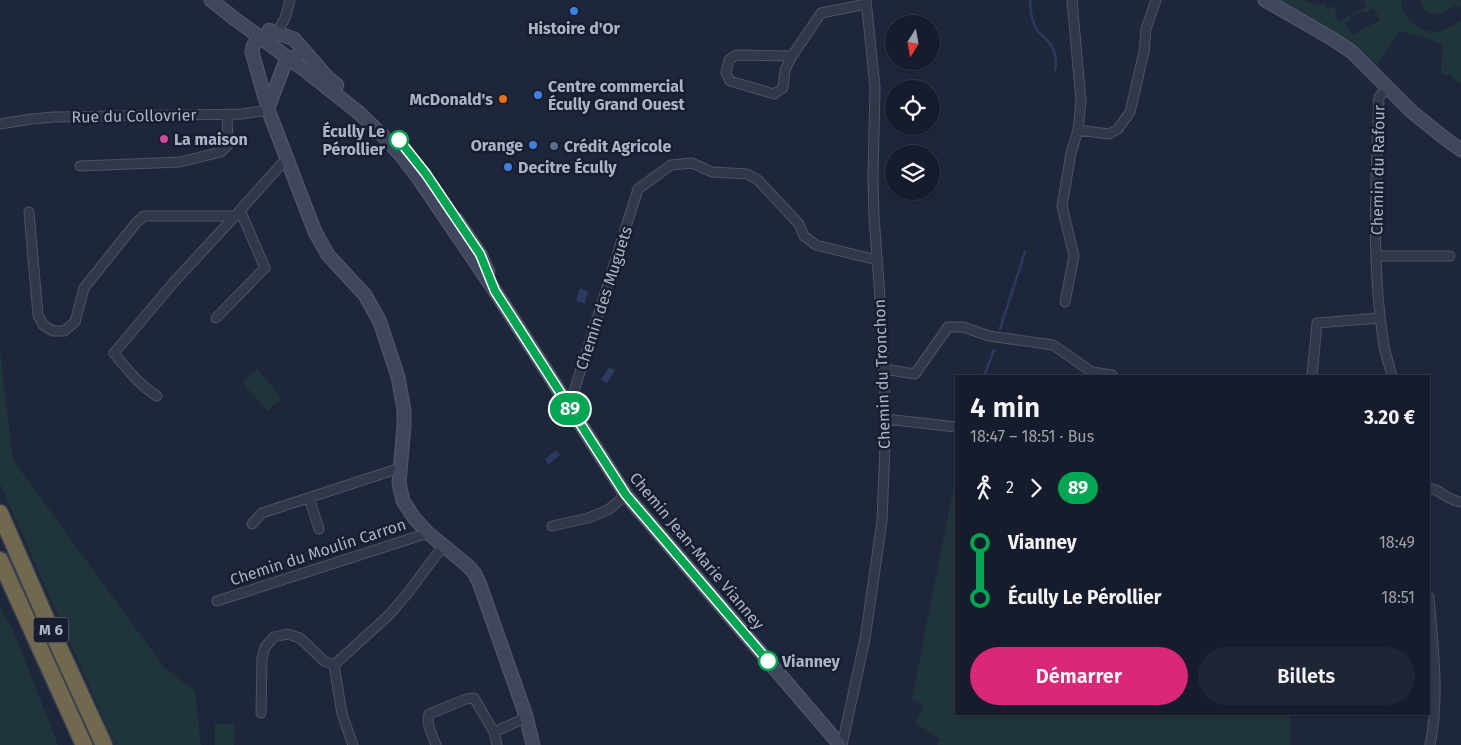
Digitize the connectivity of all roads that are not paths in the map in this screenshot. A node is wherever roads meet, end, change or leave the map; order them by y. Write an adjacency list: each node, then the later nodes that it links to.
1 (211, 0): 9 (street, Chemin Jean-Marie Vianney)
2 (224, 0): 8 (street, Chemin Jean-Marie Vianney)
3 (290, 0): 8 (street)
4 (1072, 0): 17 (street)
5 (1156, 0): 17 (street)
6 (1265, 0): 13 (street)
7 (866, 2): 11 (street); 26 (street, Chemin du Tronchon)
8 (277, 32): 9 (street); 10 (street, Chemin Jean-Marie Vianney)
9 (260, 37): 12 (street, Chemin Jean-Marie Vianney); 14 (street, Chemin du Moulin Carron)
10 (305, 52): 12 (street); 21 (street, Chemin Jean-Marie Vianney)
11 (792, 56): 11 (street)
12 (291, 60): 14 (street); 21 (street, Chemin Jean-Marie Vianney)
13 (1387, 88): 18 (street); 24 (street, Chemin du Rafour)
14 (268, 108): 15 (street, Rue du Collovrier); 19 (street, Chemin du Moulin Carron)
15 (227, 114): 16 (street, Rue du Collovrier); 20 (street)
16 (0, 124)
17 (1078, 130): 27 (street)
18 (1461, 150)
19 (287, 158): 23 (street); 39 (street, Chemin du Moulin Carron)
20 (80, 166)
21 (426, 182): 36 (street, Chemin Jean-Marie Vianney)
22 (29, 212): 23 (street)
23 (238, 213): 28 (street); 35 (street)
24 (1376, 256): 25 (street, Chemin du Rafour); 29 (street, Chemin du Rafour)
25 (1450, 256)
26 (877, 260): 30 (street, Chemin du Tronchon); 36 (street, Chemin des Muguets)
27 (1065, 302)
28 (216, 318)
29 (1380, 318): 33 (street); 34 (street, Chemin du Rafour)
30 (884, 369): 31 (street); 37 (street, Chemin du Tronchon)
31 (1092, 374): 32 (street)
32 (1112, 375)
33 (1312, 375)
34 (1392, 375)
35 (157, 396)
36 (569, 407): 41 (street, Chemin Jean-Marie Vianney)
37 (886, 419): 38 (street); 63 (street, Chemin du Tronchon)
38 (955, 427)
39 (400, 468): 42 (street); 48 (street, Chemin du Moulin Carron)
40 (1430, 488): 43 (street)
41 (626, 495): 46 (street); 63 (street, Chemin Jean-Marie Vianney)
42 (309, 498): 45 (street); 47 (street)
43 (1461, 502)
44 (0, 514): 58 (highway, M 6)
45 (252, 524)
46 (552, 526)
47 (319, 529)
48 (428, 533): 49 (street, Chemin du Moulin Carron); 51 (street, Chemin du Moulin Carron)
49 (443, 546): 53 (street); 55 (street, Chemin du Moulin Carron)
50 (0, 560): 57 (highway, M 6)
51 (217, 601)
52 (1430, 609): 64 (street)
53 (334, 665): 54 (street); 59 (street)
54 (261, 713)
55 (526, 716): 56 (street); 62 (street, Chemin du Moulin Carron)
56 (494, 732): 60 (street); 61 (street)
57 (84, 745)
58 (104, 745)
59 (353, 745)
60 (436, 745)
61 (497, 745)
62 (533, 745)
63 (841, 745)
64 (1430, 745)

